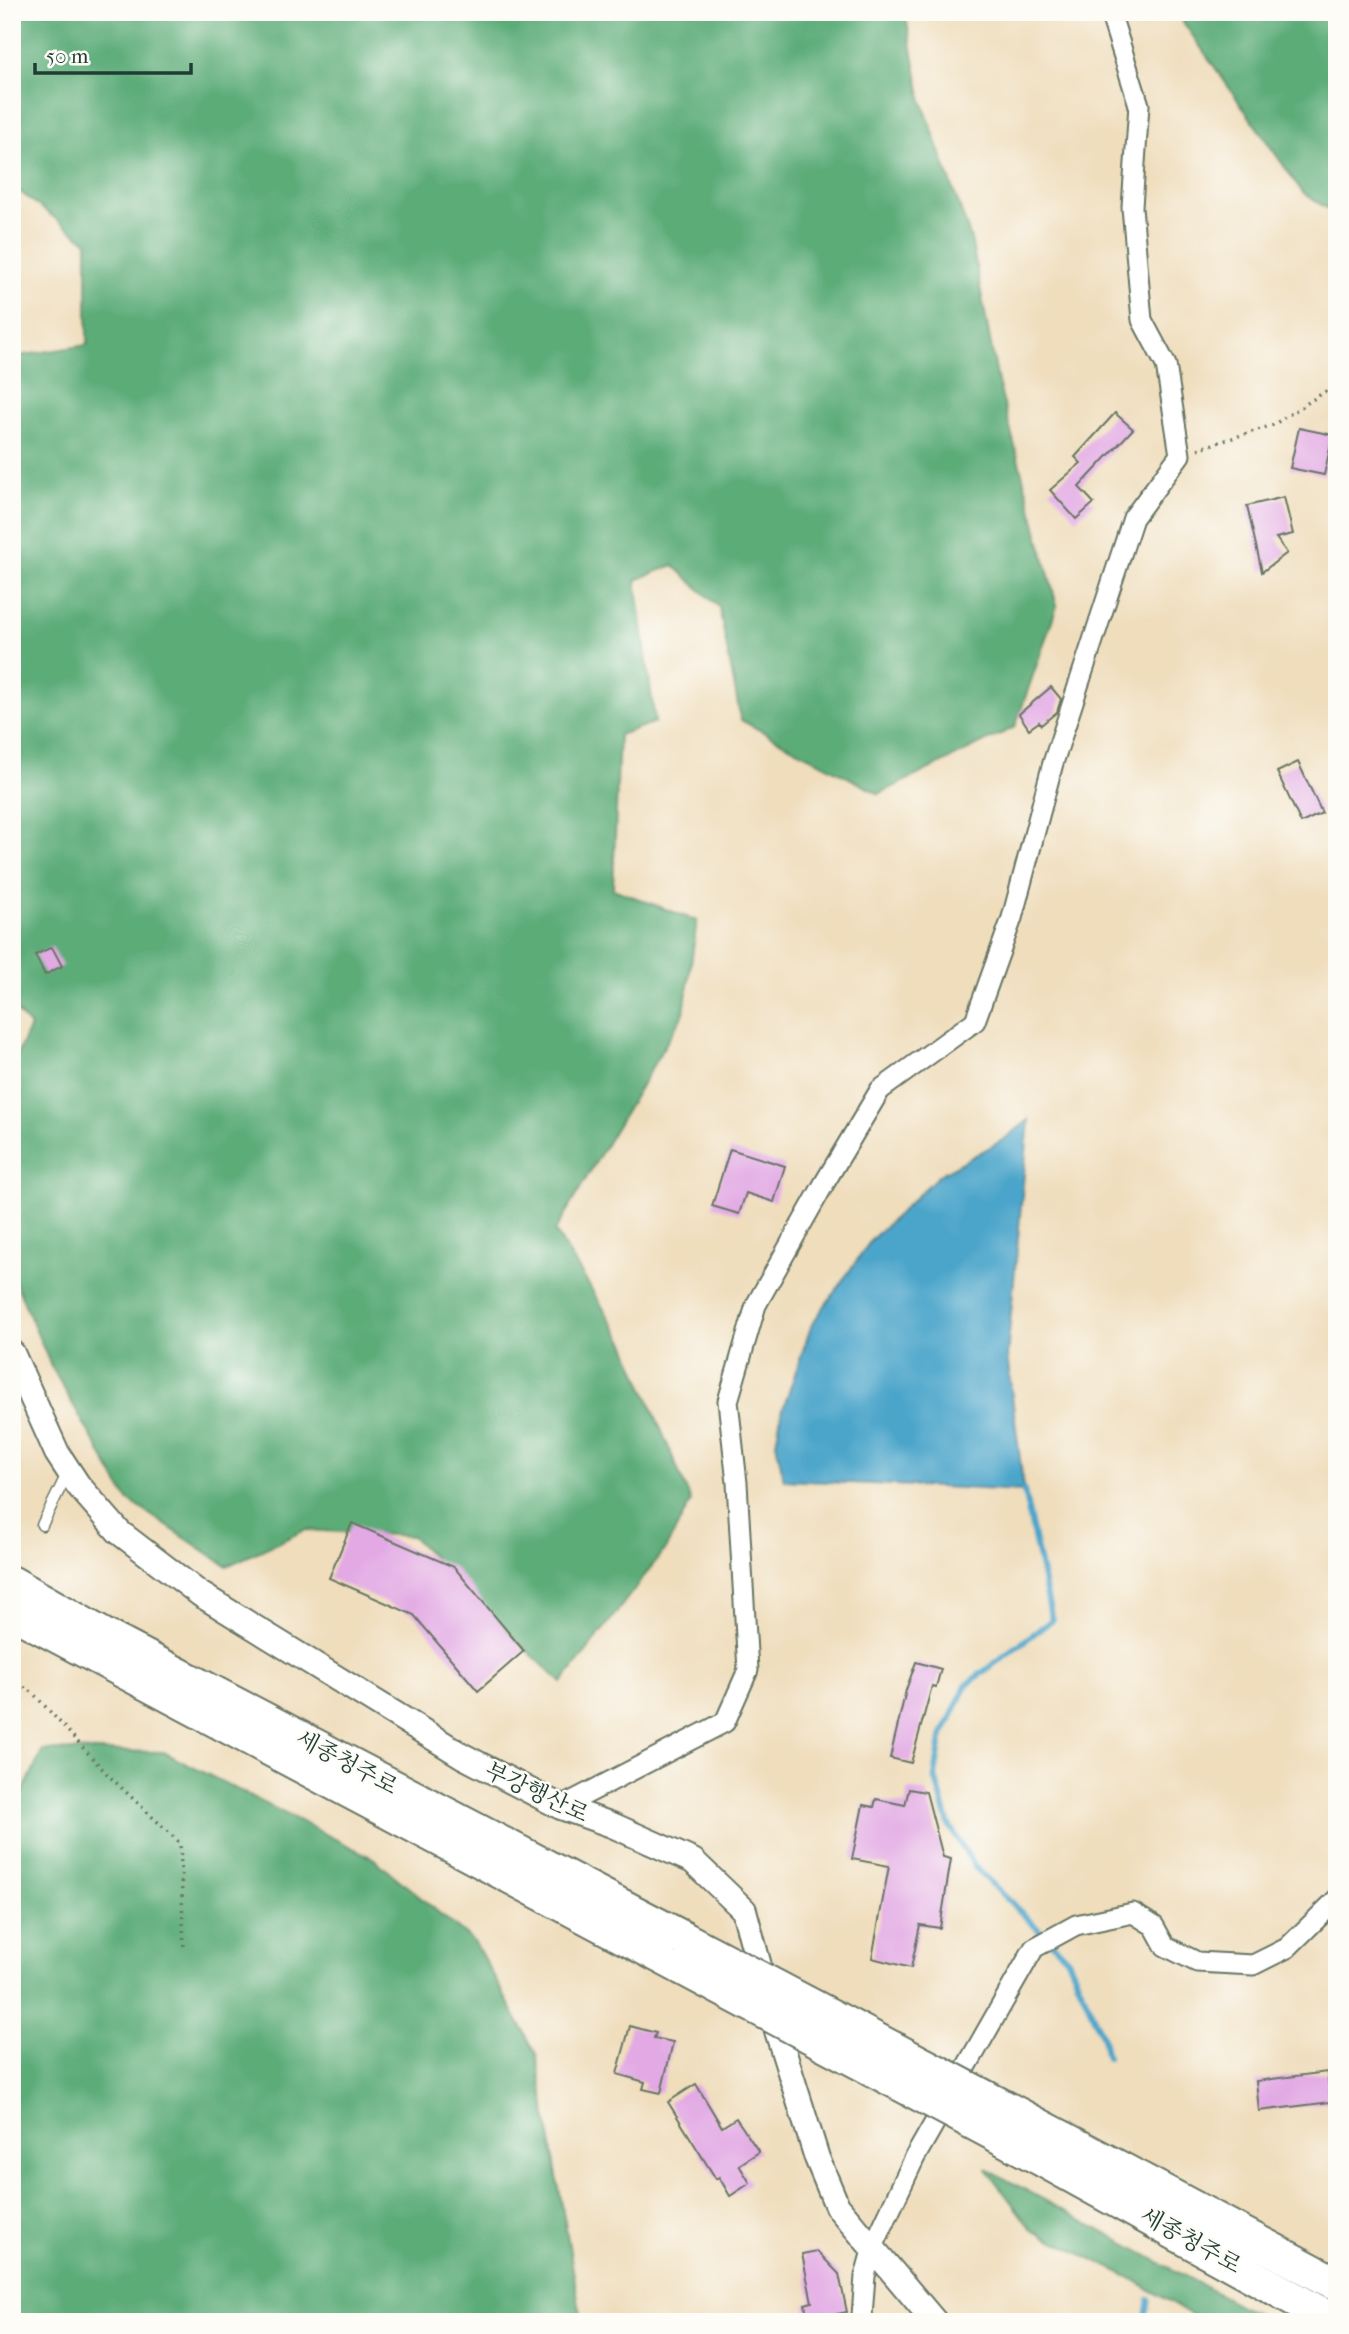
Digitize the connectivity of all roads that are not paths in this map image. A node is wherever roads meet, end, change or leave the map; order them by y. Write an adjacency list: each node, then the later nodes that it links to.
1 (1110, 12): 7 (street)
2 (12, 1353): 3 (street, 부강행산로)
3 (68, 1471): 4 (lane); 7 (street, 부강행산로)
4 (42, 1525)
5 (12, 1583): 9 (highway, 세종청주로)
6 (12, 1612): 9 (highway, 세종청주로)
7 (561, 1807): 11 (street, 부강행산로)
8 (1337, 1899): 11 (street)
9 (682, 1953): 10 (highway, bridge)
10 (1054, 2149): 12 (highway, 세종청주로); 15 (highway, 세종청주로)
11 (873, 2247): 13 (street); 14 (street, 부강행산로)
12 (1337, 2284)
13 (865, 2322)
14 (935, 2322)
15 (1336, 2322)

